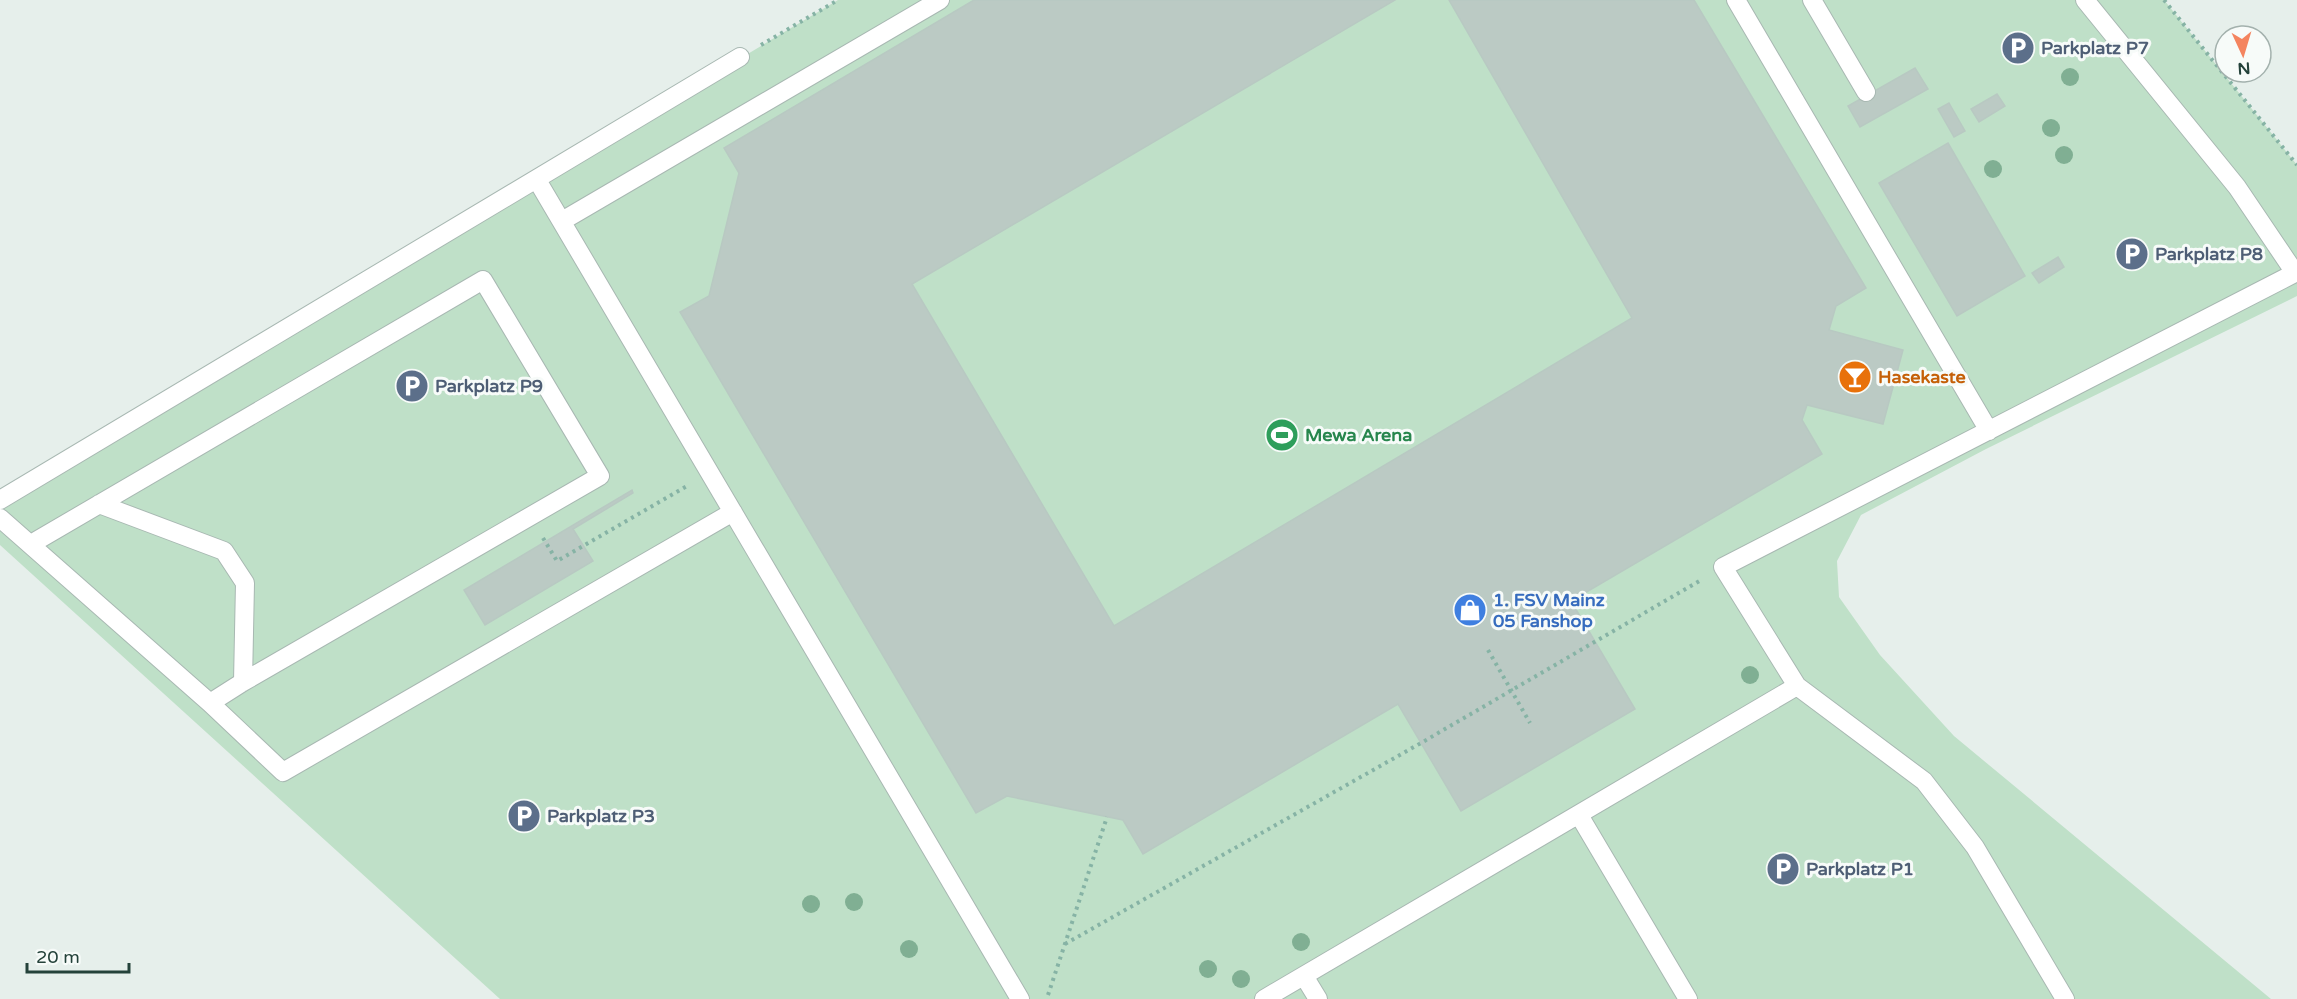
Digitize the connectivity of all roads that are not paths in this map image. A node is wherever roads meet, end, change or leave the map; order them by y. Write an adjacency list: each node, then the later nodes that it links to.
1 (940, 0): 8 (lane)
2 (1736, 0): 9 (lane)
3 (1812, 0): 6 (lane)
4 (2085, 0): 9 (lane)
5 (740, 57): 7 (lane)
6 (1866, 92)
7 (537, 180): 8 (lane); 10 (lane)
8 (562, 221): 12 (lane)
9 (1989, 431): 16 (lane)
10 (0, 500)
11 (99, 504): 14 (lane); 15 (lane); 15 (lane)
12 (733, 512): 17 (lane); 20 (lane)
13 (0, 518): 14 (lane)
14 (31, 544): 17 (lane)
15 (243, 682): 17 (lane)
16 (1797, 686): 18 (lane); 24 (lane)
17 (210, 703)
18 (1579, 814): 19 (lane); 23 (lane)
19 (1304, 976): 21 (lane); 22 (lane)
20 (1020, 999)
21 (1264, 999)
22 (1318, 999)
23 (1688, 999)
24 (2065, 999)

